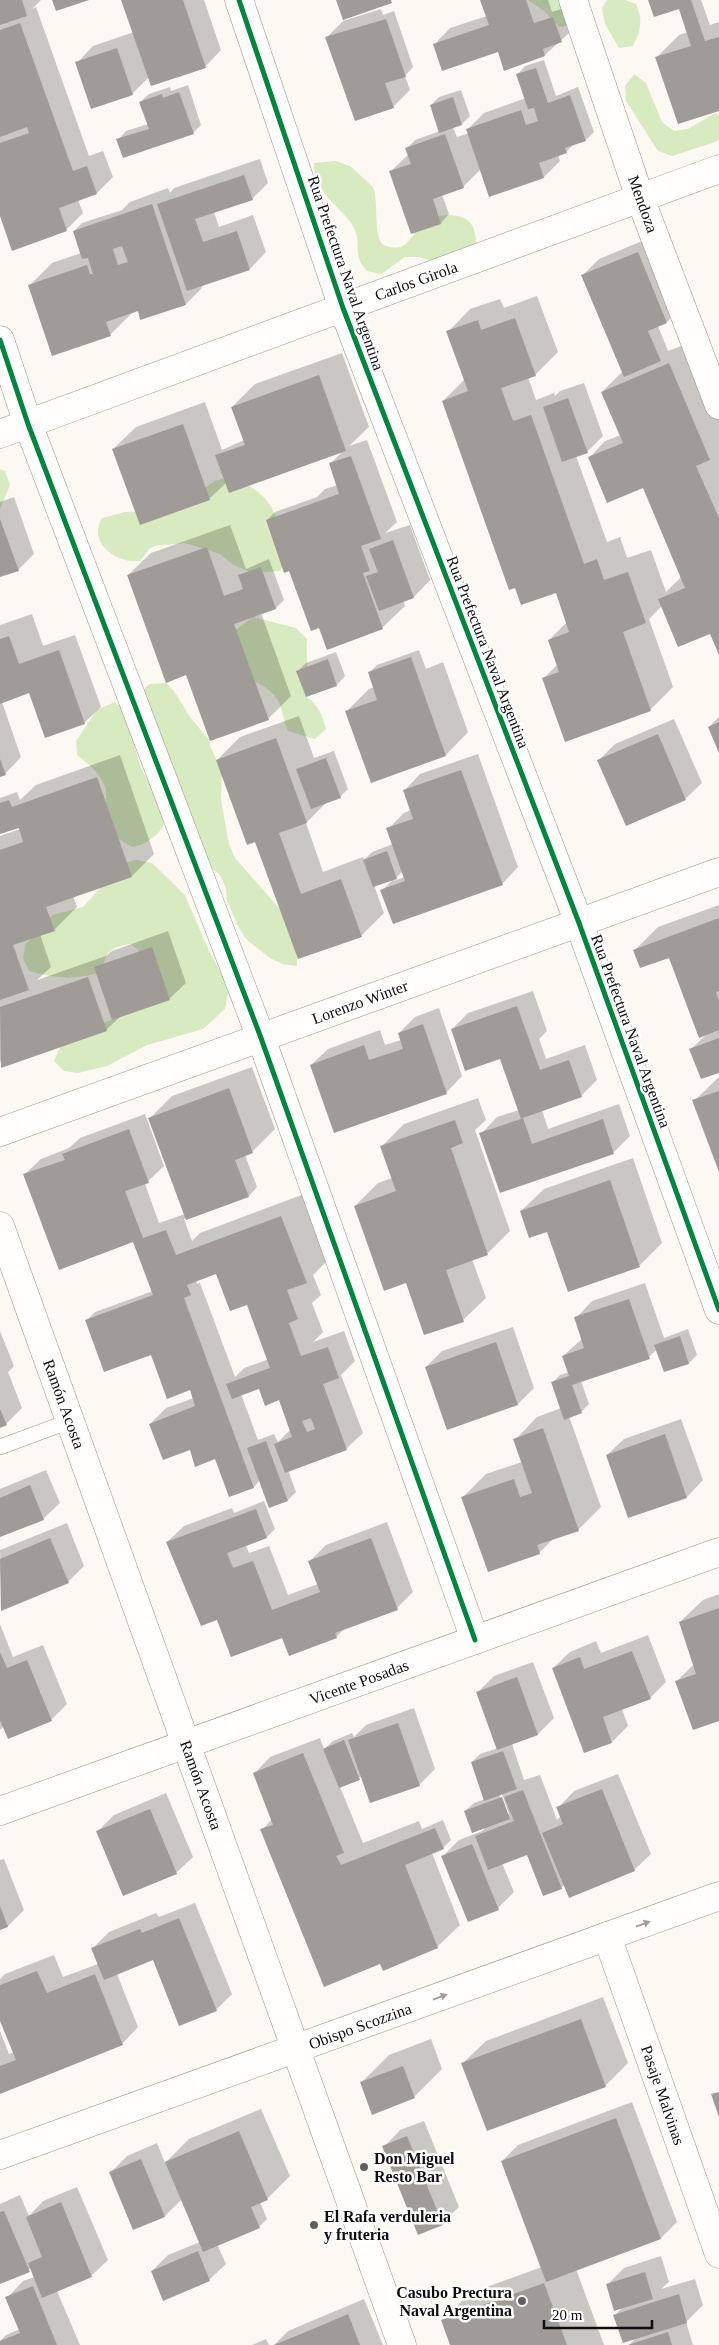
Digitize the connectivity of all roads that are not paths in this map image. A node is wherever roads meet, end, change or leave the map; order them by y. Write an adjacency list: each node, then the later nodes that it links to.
1 (239, 0): 5 (street, Rua Prefectura Naval Argentina)
2 (573, 0): 4 (street, Mendoza)
3 (719, 169): 4 (street, Carlos Girola)
4 (640, 198): 5 (street, Carlos Girola); 7 (street, Mendoza)
5 (343, 308): 8 (street, Carlos Girola); 11 (street, Rua Prefectura Naval Argentina)
6 (0, 340): 8 (street)
7 (719, 405)
8 (28, 424): 9 (street, Carlos Girola); 12 (street)
9 (0, 434)
10 (719, 872): 11 (street, Lorenzo Winter)
11 (579, 923): 12 (street, Lorenzo Winter); 15 (street, Rua Prefectura Naval Argentina)
12 (261, 1038): 13 (street, Lorenzo Winter); 19 (street)
13 (0, 1132)
14 (0, 1226): 16 (street, Ramón Acosta)
15 (719, 1310)
16 (70, 1421): 17 (lane); 20 (street, Ramón Acosta)
17 (0, 1447)
18 (719, 1552): 19 (street, Vicente Posadas)
19 (475, 1640): 20 (street, Vicente Posadas)
20 (186, 1744): 21 (street, Vicente Posadas); 24 (street, Ramón Acosta)
21 (0, 1812)
22 (719, 1896): 23 (street, Obispo Scozzina, one-way to 22)
23 (608, 1936): 24 (street, Obispo Scozzina, one-way to 23); 26 (street, Pasaje Malvinas)
24 (296, 2049): 25 (street, Obispo Scozzina); 27 (street, Ramón Acosta)
25 (0, 2156)
26 (719, 2254)
27 (402, 2345)

